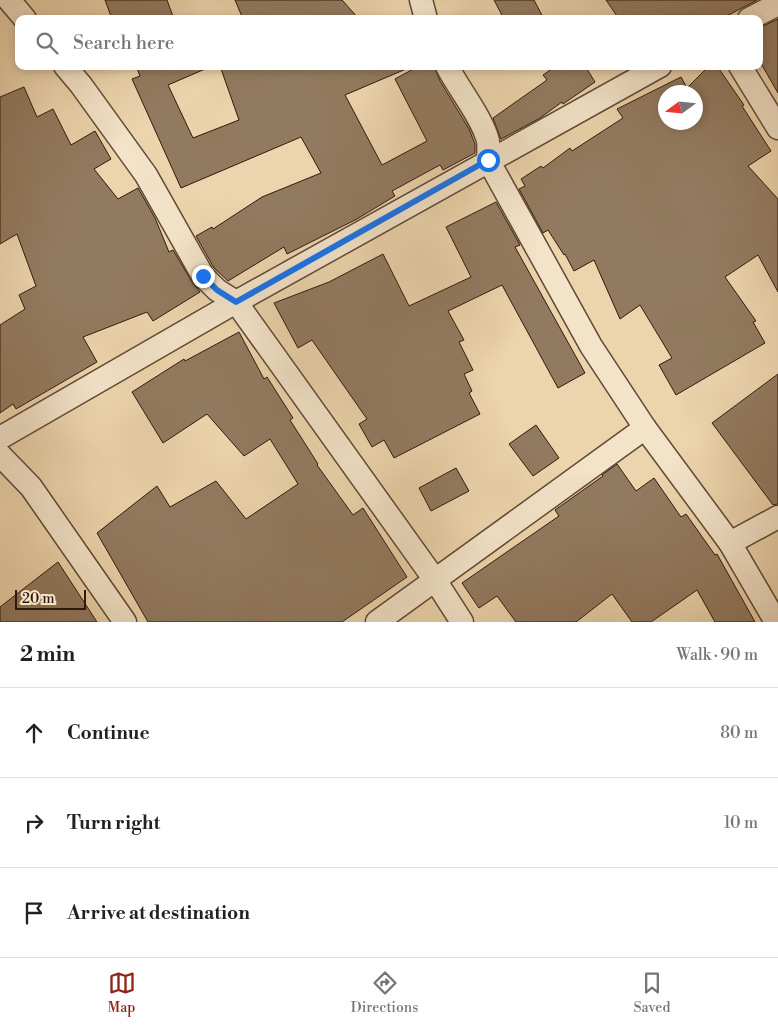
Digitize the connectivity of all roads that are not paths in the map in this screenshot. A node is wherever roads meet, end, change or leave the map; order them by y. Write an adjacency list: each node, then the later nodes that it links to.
1 (9, 0): 4 (street)
2 (421, 0): 5 (street)
3 (778, 4): 6 (street)
4 (22, 15)
5 (425, 15)
6 (757, 15)
7 (68, 70): 13 (street)
8 (449, 70): 12 (street)
9 (653, 70): 12 (street)
10 (742, 70): 11 (street)
11 (778, 128)
12 (488, 160): 13 (street); 14 (street)
13 (236, 302): 15 (street); 19 (street)
14 (644, 428): 18 (street); 19 (street)
15 (0, 438)
16 (0, 455): 20 (street)
17 (778, 517): 18 (street)
18 (730, 543): 23 (street)
19 (435, 580): 21 (street); 22 (street)
20 (125, 622)
21 (378, 622)
22 (462, 622)
23 (776, 622)

